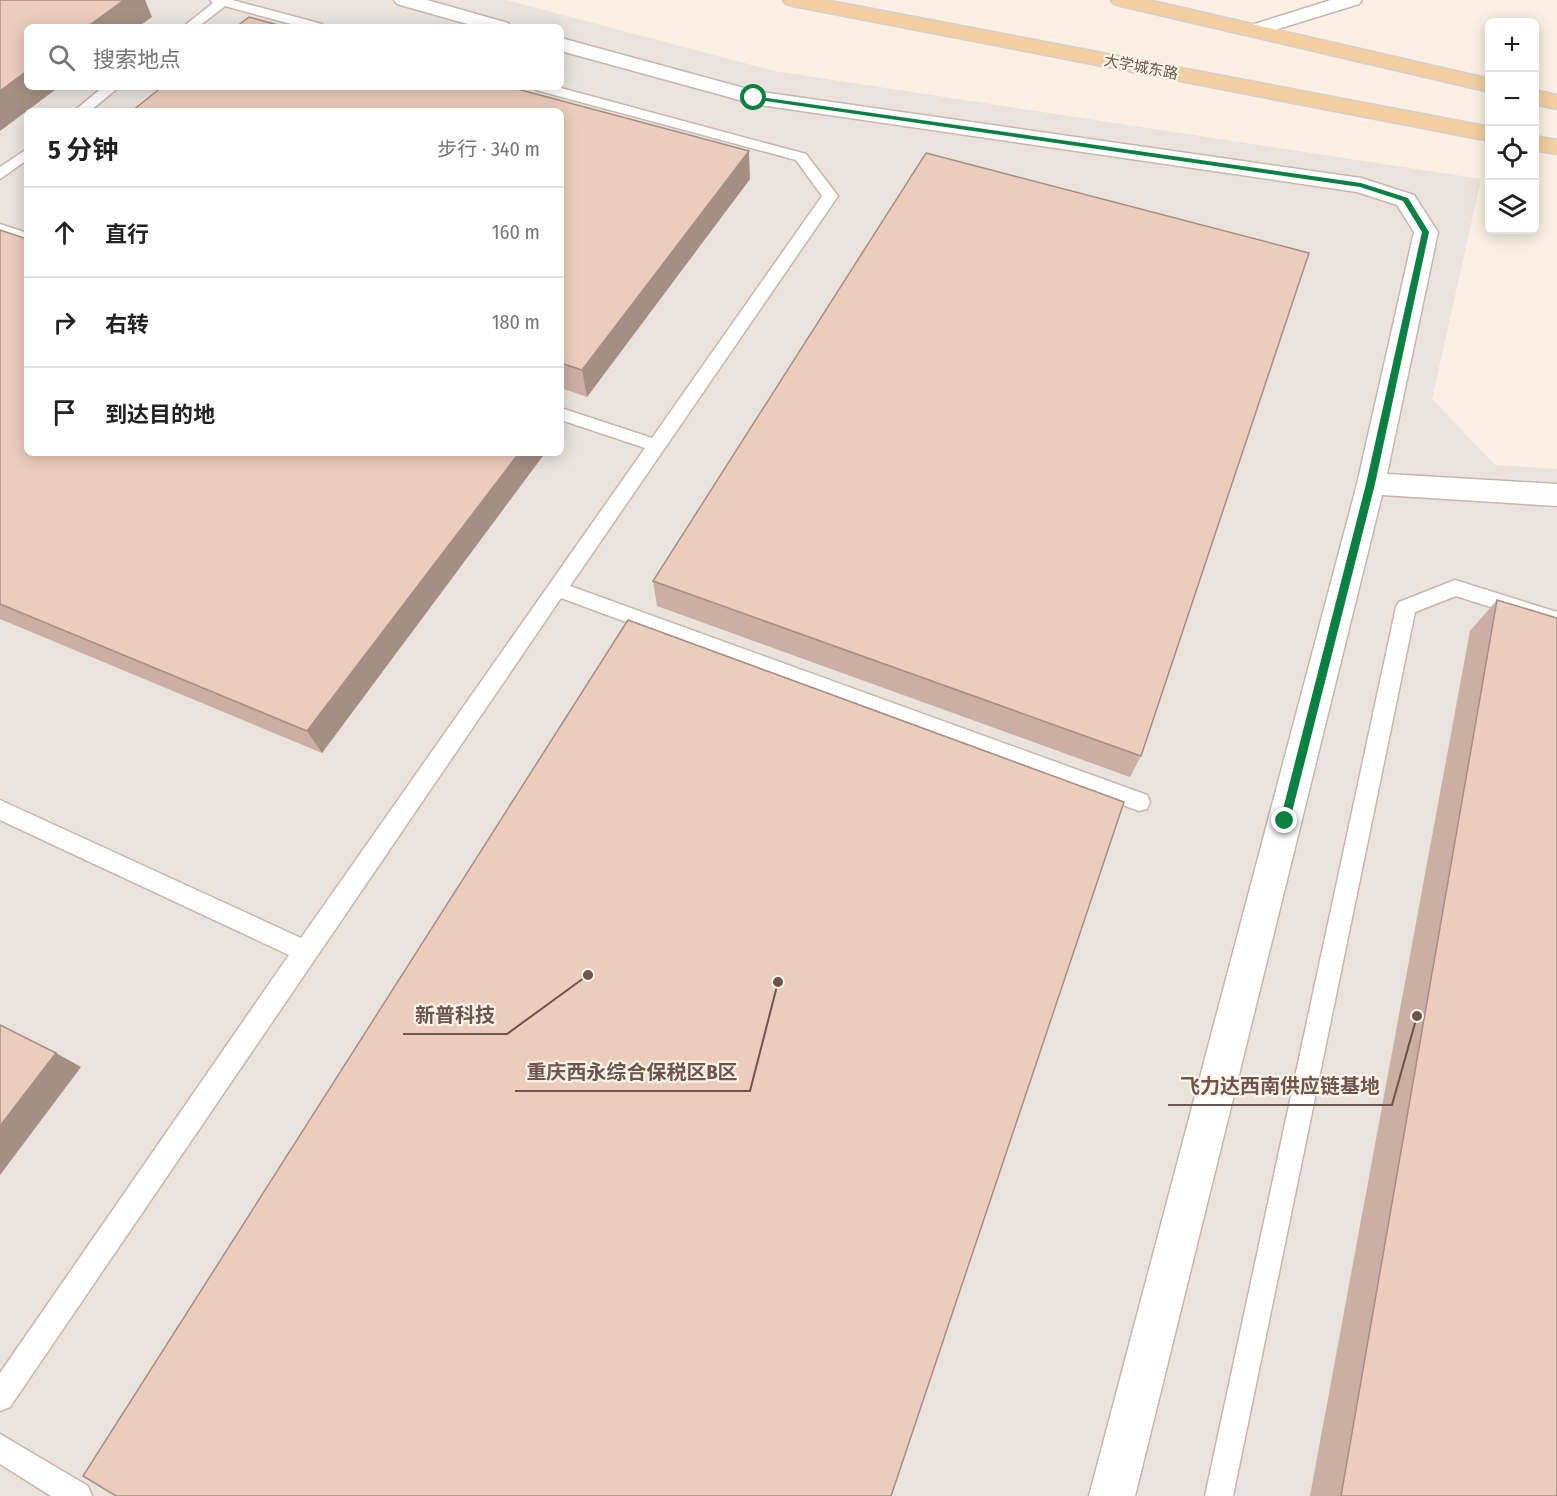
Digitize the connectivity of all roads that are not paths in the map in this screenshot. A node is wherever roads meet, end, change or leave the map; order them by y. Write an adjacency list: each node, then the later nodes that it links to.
1 (404, 0): 8 (street)
2 (793, 0): 17 (main road, 大学城东路)
3 (1121, 0): 9 (main road)
4 (1352, 0): 9 (street)
5 (221, 1): 6 (lane); 7 (lane)
6 (194, 24)
7 (306, 24)
8 (490, 24)
9 (1255, 30): 11 (main road)
10 (564, 45): 26 (street)
11 (1485, 85)
12 (108, 90): 16 (lane)
13 (552, 90): 25 (lane)
14 (1539, 98): 15 (main road)
15 (1557, 102)
16 (85, 108)
17 (1485, 133)
18 (1539, 144): 19 (main road)
19 (1557, 147)
20 (24, 155): 21 (lane)
21 (0, 174)
22 (0, 229): 23 (lane)
23 (24, 237)
24 (564, 415): 25 (lane)
25 (658, 446): 28 (lane)
26 (1371, 484): 27 (street); 36 (street)
27 (1557, 495)
28 (557, 590): 30 (lane); 32 (lane)
29 (1557, 620): 37 (lane)
30 (1139, 802)
31 (0, 810): 32 (lane)
32 (305, 951): 33 (lane)
33 (0, 1397)
34 (0, 1448): 35 (lane)
35 (78, 1496)
36 (1112, 1496)
37 (1219, 1496)

